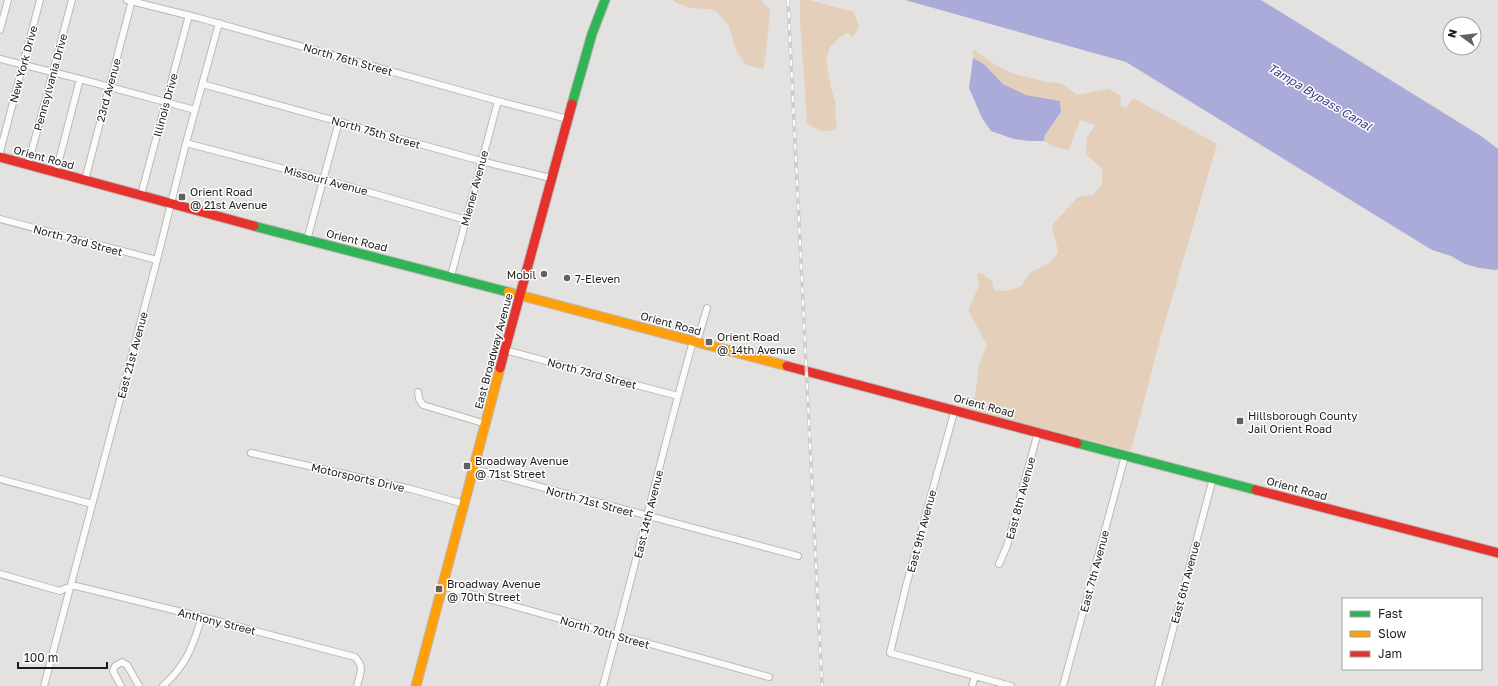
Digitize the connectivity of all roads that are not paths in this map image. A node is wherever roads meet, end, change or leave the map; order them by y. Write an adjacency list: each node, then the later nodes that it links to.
1 (8, 0): 8 (street)
2 (40, 0): 10 (street, New York Drive)
3 (72, 0): 11 (street, Pennsylvania Drive)
4 (130, 0): 6 (street, North 76th Street); 14 (street, 23rd Avenue)
5 (605, 0): 18 (street, East Broadway Avenue)
6 (189, 15): 7 (street, North 76th Street); 16 (street, Illinois Drive)
7 (219, 23): 13 (street, East 21st Avenue); 15 (street, North 76th Street)
8 (0, 30)
9 (0, 59): 10 (street)
10 (22, 65): 11 (street); 21 (street, New York Drive)
11 (52, 72): 12 (street); 24 (street, Pennsylvania Drive)
12 (80, 79): 14 (street); 25 (street)
13 (202, 84): 17 (street, East 21st Avenue); 19 (street, North 75th Street)
14 (109, 86): 16 (street); 28 (street, 23rd Avenue)
15 (498, 101): 18 (street, North 76th Street); 23 (street, Miener Avenue)
16 (166, 102): 17 (street); 29 (street, Illinois Drive)
17 (195, 110): 20 (street, East 21st Avenue)
18 (568, 119): 26 (street, East Broadway Avenue)
19 (339, 121): 23 (street, North 75th Street); 27 (street)
20 (186, 143): 27 (street, Missouri Avenue); 30 (street, East 21st Avenue)
21 (0, 152)
22 (0, 157): 24 (street, Orient Road)
23 (482, 160): 26 (street, North 75th Street); 32 (street, Miener Avenue)
24 (28, 165): 25 (street, Orient Road)
25 (56, 172): 28 (street, Orient Road)
26 (551, 178): 36 (street, East Broadway Avenue)
27 (323, 179): 32 (street, Missouri Avenue); 33 (street)
28 (85, 180): 29 (street, Orient Road)
29 (141, 195): 30 (street, Orient Road)
30 (171, 203): 33 (street, Orient Road); 34 (street, East 21st Avenue)
31 (0, 219): 34 (street, North 73rd Street)
32 (466, 220): 35 (street, Miener Avenue)
33 (307, 240): 35 (street, Orient Road)
34 (156, 260): 50 (street, East 21st Avenue)
35 (451, 276): 36 (street, Orient Road)
36 (520, 294): 38 (street, Orient Road); 39 (street, East Broadway Avenue)
37 (707, 308): 38 (street, East 14th Avenue)
38 (695, 342): 41 (street, East 14th Avenue); 42 (street, Orient Road)
39 (505, 350): 41 (street, North 73rd Street); 43 (street, East Broadway Avenue)
40 (418, 392): 43 (street)
41 (678, 396): 52 (street, East 14th Avenue)
42 (955, 410): 44 (street, Orient Road); 61 (street, East 9th Avenue)
43 (486, 424): 47 (street, East Broadway Avenue)
44 (1038, 432): 46 (street, Orient Road); 55 (street, East 8th Avenue)
45 (251, 453): 51 (street, Motorsports Drive)
46 (1125, 456): 48 (street, Orient Road); 72 (street, East 7th Avenue)
47 (474, 470): 51 (street, East Broadway Avenue); 52 (street, North 71st Street)
48 (1212, 478): 53 (street, Orient Road); 73 (street, East 6th Avenue)
49 (0, 479): 50 (street)
50 (92, 504): 57 (street, East 21st Avenue)
51 (464, 504): 58 (street, East Broadway Avenue)
52 (648, 516): 54 (street, North 71st Street); 60 (street, East 14th Avenue)
53 (1498, 553)
54 (798, 556)
55 (999, 564)
56 (0, 574): 57 (street, Anthony Street)
57 (71, 586): 59 (street, Anthony Street); 63 (street, East 21st Avenue)
58 (442, 586): 60 (street, North 70th Street); 68 (street, East Broadway Avenue)
59 (202, 617): 66 (street); 67 (street, Anthony Street)
60 (617, 635): 62 (street, North 70th Street); 69 (street, East 14th Avenue)
61 (975, 676): 70 (street); 71 (street)
62 (769, 677)
63 (44, 686)
64 (121, 686): 65 (street)
65 (139, 686)
66 (162, 686)
67 (357, 686)
68 (416, 686)
69 (603, 686)
70 (972, 686)
71 (1011, 686)
72 (1063, 686)
73 (1158, 686)

